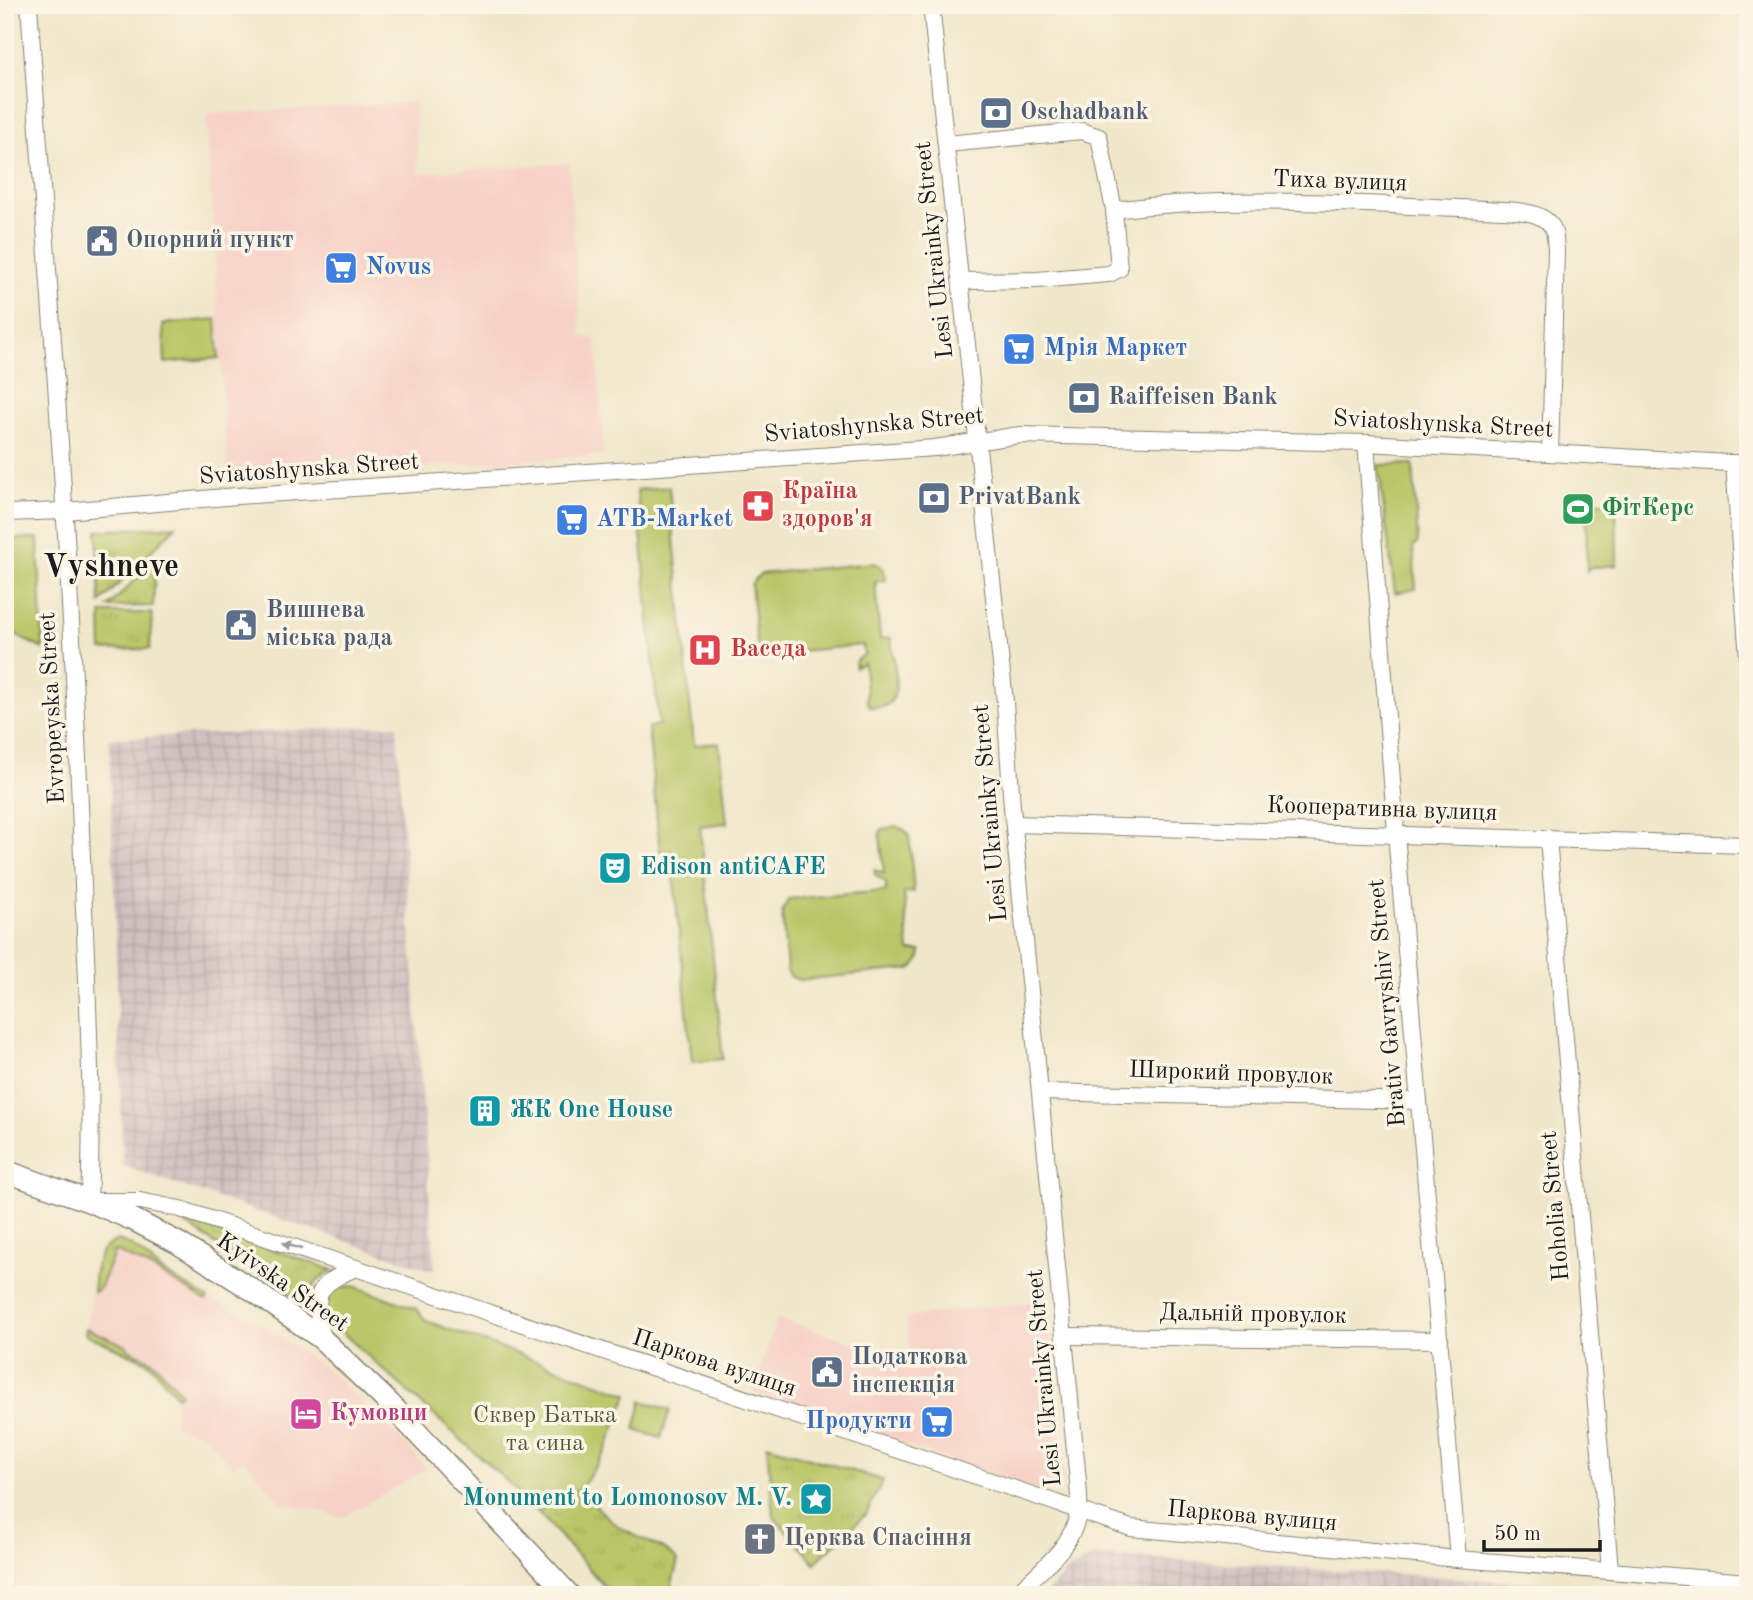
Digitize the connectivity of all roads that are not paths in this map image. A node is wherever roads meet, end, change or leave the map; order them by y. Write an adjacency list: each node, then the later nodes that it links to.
1 (29, 5): 10 (street, Evropeyska Street)
2 (931, 5): 3 (street, Lesi Ukrainky Street)
3 (946, 144): 4 (street); 5 (street, Lesi Ukrainky Street)
4 (1114, 210): 5 (street); 8 (street, Тиха вулиця)
5 (962, 281): 6 (street, Lesi Ukrainky Street)
6 (978, 442): 7 (street, Sviatoshynska Street); 10 (street, Sviatoshynska Street); 13 (street, Lesi Ukrainky Street)
7 (1366, 443): 8 (street, Sviatoshynska Street); 14 (street, Brativ Gavryshiv Street)
8 (1550, 453): 9 (street, Sviatoshynska Street)
9 (1741, 464): 12 (street)
10 (65, 511): 11 (street, Sviatoshynska Street); 20 (street, Evropeyska Street)
11 (5, 513)
12 (1748, 659)
13 (1014, 824): 14 (street, Кооперативна вулиця); 17 (street, Lesi Ukrainky Street)
14 (1396, 833): 15 (street, Кооперативна вулиця); 18 (street, Brativ Gavryshiv Street)
15 (1548, 838): 16 (street, Кооперативна вулиця); 27 (street, Hoholia Street)
16 (1748, 845)
17 (1041, 1092): 18 (street, Широкий провулок); 22 (street, Lesi Ukrainky Street)
18 (1419, 1101): 24 (street, Brativ Gavryshiv Street)
19 (5, 1171): 20 (main road, Kyivska Street)
20 (89, 1201): 21 (street, Паркова вулиця, one-way to 20); 23 (main road, Kyivska Street)
21 (356, 1268): 23 (street); 25 (street, Паркова вулиця)
22 (1065, 1336): 24 (street, Дальній провулок); 25 (street, Lesi Ukrainky Street)
23 (322, 1339): 29 (main road, Kyivska Street)
24 (1440, 1340): 26 (street, Brativ Gavryshiv Street)
25 (1079, 1510): 26 (street, Паркова вулиця); 30 (street, Lesi Ukrainky Street)
26 (1458, 1559): 27 (street, Паркова вулиця)
27 (1610, 1570): 28 (street, Паркова вулиця)
28 (1748, 1582)
29 (569, 1595)
30 (1015, 1595)

